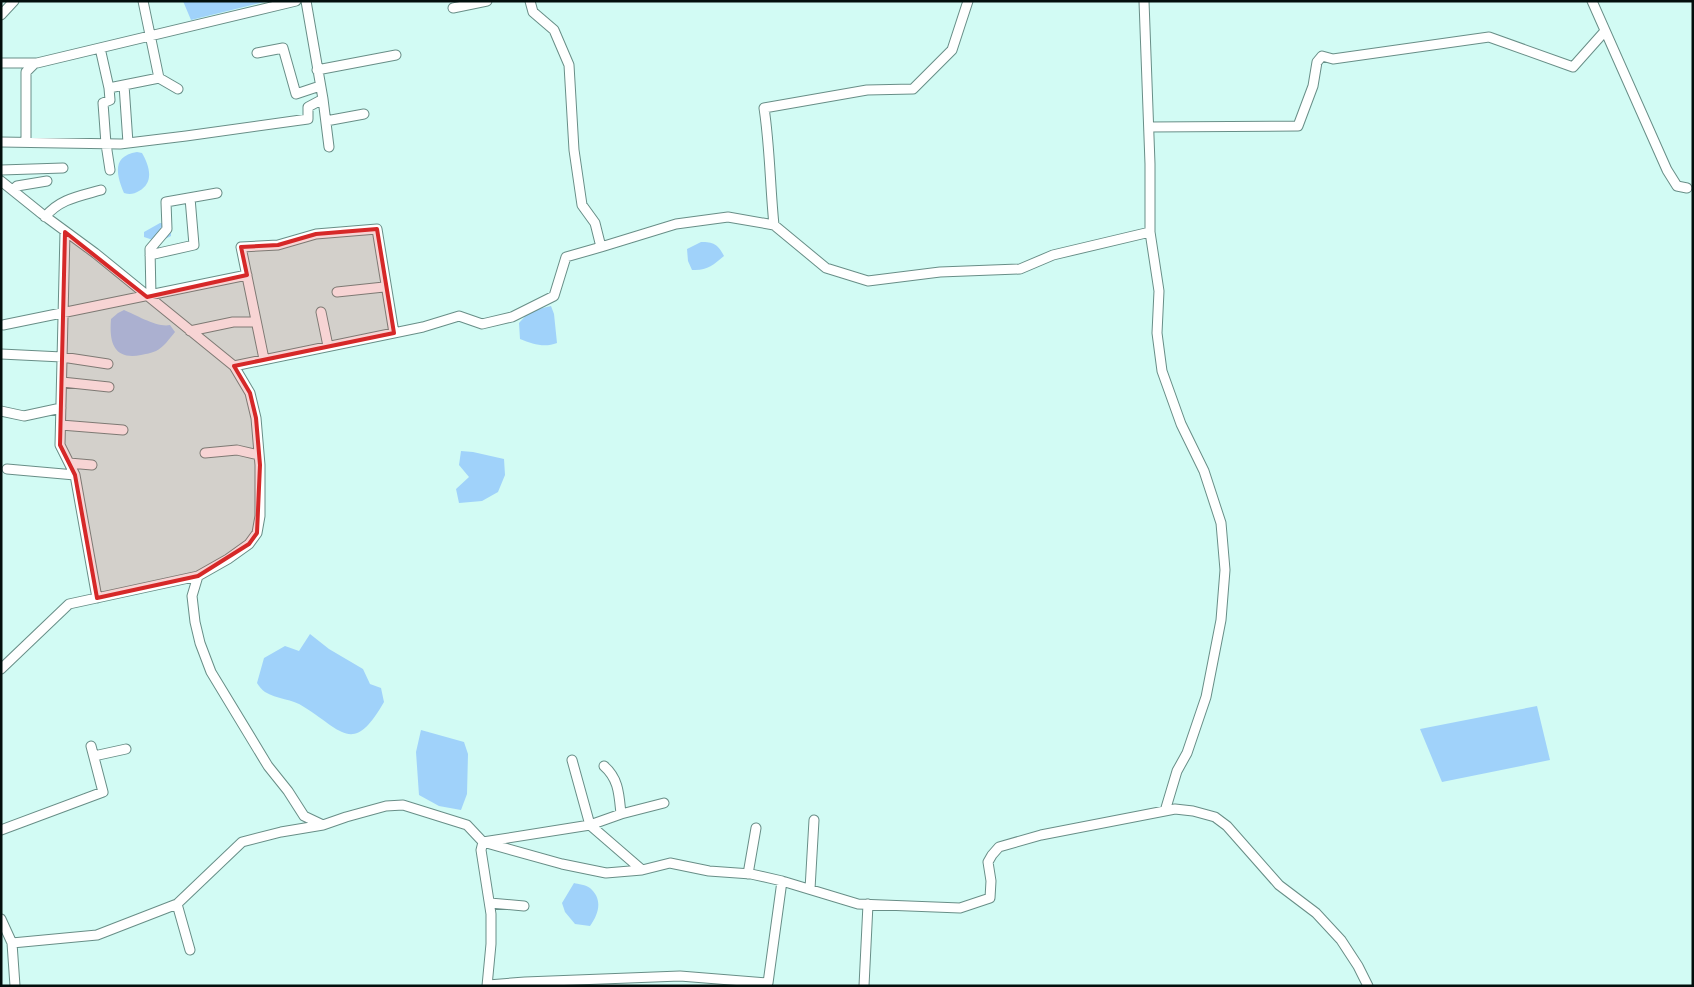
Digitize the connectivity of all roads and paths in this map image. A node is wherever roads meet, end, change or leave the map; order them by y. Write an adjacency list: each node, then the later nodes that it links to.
1 (14, 1): 11 (street)
2 (143, 1): 13 (street)
3 (296, 1): 13 (street)
4 (306, 1): 19 (street)
5 (487, 1): 10 (street)
6 (530, 1): 48 (street)
7 (968, 1): 45 (street)
8 (1144, 1): 28 (street)
9 (1592, 1): 12 (street)
10 (453, 8)
11 (1, 15)
12 (1605, 31): 28 (street); 39 (street)
13 (151, 36): 14 (street); 20 (street)
14 (100, 48): 18 (street); 23 (street)
15 (257, 53): 22 (street)
16 (396, 55): 19 (street)
17 (1, 63): 18 (street)
18 (34, 64): 30 (street)
19 (317, 70): 22 (street)
20 (160, 78): 21 (street); 24 (street)
21 (124, 85): 23 (street); 31 (street)
22 (320, 86): 25 (street)
23 (109, 88): 32 (street)
24 (178, 89)
25 (323, 99): 27 (street); 31 (street)
26 (364, 114): 27 (street)
27 (326, 121): 33 (street)
28 (1149, 127): 47 (street)
29 (1, 142): 30 (street)
30 (26, 142): 32 (street)
31 (128, 143): 32 (street)
32 (106, 144): 36 (street)
33 (329, 147)
34 (63, 168): 35 (street)
35 (1, 170)
36 (110, 170)
37 (1, 181): 40 (street)
38 (48, 181): 40 (street)
39 (1687, 188)
40 (13, 190): 44 (street)
41 (101, 190): 44 (street)
42 (217, 193): 43 (street)
43 (190, 198): 49 (street); 49 (street)
44 (46, 217): 46 (street)
45 (774, 225): 47 (street); 48 (street)
46 (65, 232): 53 (street); 55 (street)
47 (1150, 232): 87 (street)
48 (601, 247): 59 (street)
49 (150, 255): 53 (street)
50 (247, 275): 53 (street); 56 (street); 59 (street)
51 (384, 287): 52 (street)
52 (337, 292)
53 (149, 296): 55 (street); 58 (street)
54 (321, 312): 60 (street)
55 (63, 313): 57 (street); 62 (street)
56 (256, 322): 58 (street); 63 (street)
57 (3, 325)
58 (190, 331): 65 (street)
59 (394, 333): 60 (street)
60 (328, 346): 63 (street)
61 (1, 354): 62 (street)
62 (62, 358): 64 (street); 66 (street)
63 (264, 359): 65 (street)
64 (108, 364)
65 (234, 366): 73 (street)
66 (62, 382): 67 (street); 68 (street)
67 (110, 387)
68 (61, 408): 69 (street); 70 (street)
69 (1, 411)
70 (61, 425): 71 (street); 74 (street)
71 (123, 430)
72 (205, 453): 73 (street)
73 (259, 455): 78 (street)
74 (69, 463): 75 (street); 77 (street)
75 (92, 464)
76 (7, 469): 77 (street)
77 (75, 475): 79 (street)
78 (198, 576): 79 (street); 91 (street)
79 (97, 598): 80 (street)
80 (1, 670)
81 (91, 746): 83 (street)
82 (126, 749): 83 (street)
83 (94, 756): 93 (street)
84 (572, 760): 90 (street)
85 (604, 766): 88 (street)
86 (664, 803): 88 (street)
87 (1165, 810): 101 (street); 110 (street)
88 (621, 814): 90 (street)
89 (814, 820): 98 (street)
90 (590, 825): 94 (street); 95 (street)
91 (323, 826): 94 (street); 100 (street)
92 (756, 828): 96 (street)
93 (1, 830)
94 (483, 842): 95 (street); 99 (street)
95 (642, 870): 96 (street)
96 (748, 874): 97 (street)
97 (782, 881): 98 (street); 106 (street)
98 (810, 889): 101 (street)
99 (490, 903): 102 (street); 108 (street)
100 (177, 904): 104 (street); 105 (street)
101 (868, 904): 109 (street)
102 (524, 906)
103 (1, 919): 104 (street)
104 (12, 943): 107 (street)
105 (190, 950)
106 (721, 983): 108 (street)
107 (15, 986)
108 (488, 986)
109 (864, 986)
110 (1368, 986)

